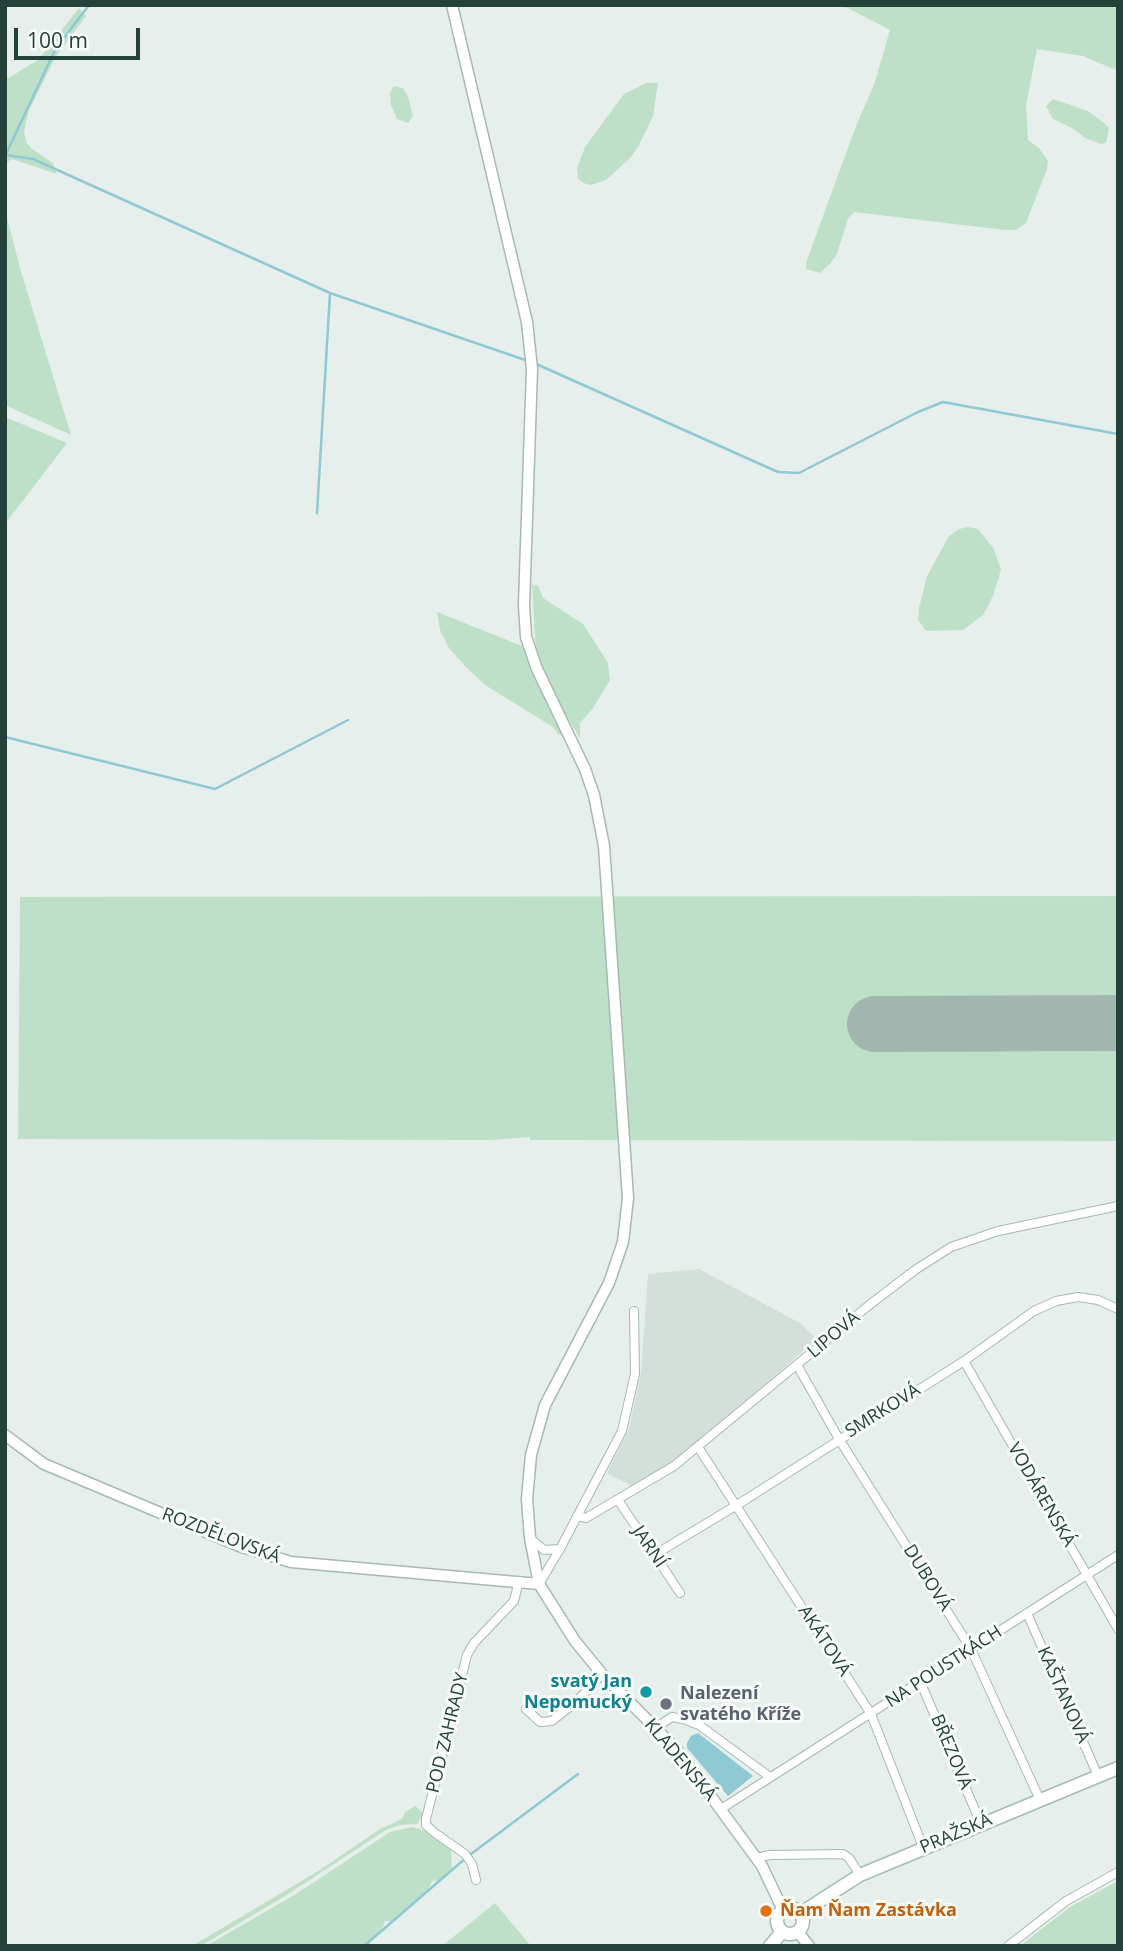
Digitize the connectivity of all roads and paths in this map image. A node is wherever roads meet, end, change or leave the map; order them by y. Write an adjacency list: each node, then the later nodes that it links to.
1 (452, 5): 13 (street, KLADENSKÁ)
2 (1118, 1206): 6 (street, LIPOVÁ)
3 (1118, 1308): 5 (street, SMRKOVÁ)
4 (634, 1311): 12 (street)
5 (964, 1361): 8 (street, SMRKOVÁ); 17 (street, VODÁRENSKÁ)
6 (796, 1365): 8 (street, DUBOVÁ); 9 (street, LIPOVÁ)
7 (5, 1435): 18 (street, ROZDĚLOVSKÁ)
8 (839, 1438): 11 (street, SMRKOVÁ); 23 (street, DUBOVÁ)
9 (698, 1447): 10 (street, LIPOVÁ); 11 (street, AKÁTOVÁ)
10 (618, 1500): 12 (street, LIPOVÁ); 15 (street, JARNÍ)
11 (737, 1505): 15 (street, SMRKOVÁ); 27 (street, AKÁTOVÁ)
12 (578, 1516): 14 (street)
13 (530, 1538): 14 (street); 19 (street, KLADENSKÁ)
14 (561, 1549): 19 (street)
15 (654, 1555): 20 (street, JARNÍ)
16 (1118, 1555): 17 (street, NA POUSTKÁCH)
17 (1087, 1575): 21 (street, NA POUSTKÁCH); 22 (street, VODÁRENSKÁ)
18 (519, 1581): 19 (street, ROZDĚLOVSKÁ); 39 (street, POD ZAHRADY)
19 (540, 1584): 24 (street, KLADENSKÁ)
20 (680, 1593)
21 (1027, 1613): 23 (street, NA POUSTKÁCH); 30 (street, KAŠTANOVÁ)
22 (1118, 1629)
23 (971, 1649): 25 (street, NA POUSTKÁCH); 32 (street, DUBOVÁ)
24 (602, 1674): 26 (street); 28 (street, KLADENSKÁ)
25 (920, 1681): 27 (street, NA POUSTKÁCH); 34 (street, BŘEZOVÁ)
26 (526, 1709)
27 (871, 1714): 31 (street, NA POUSTKÁCH); 35 (street, AKÁTOVÁ)
28 (655, 1728): 31 (street); 33 (street, KLADENSKÁ)
29 (1118, 1768): 30 (main road, PRAŽSKÁ)
30 (1098, 1776): 32 (main road, PRAŽSKÁ)
31 (770, 1777): 33 (street, NA POUSTKÁCH)
32 (1040, 1800): 34 (main road, PRAŽSKÁ)
33 (721, 1809): 36 (street, KLADENSKÁ)
34 (981, 1824): 35 (main road, PRAŽSKÁ)
35 (923, 1847): 38 (main road, PRAŽSKÁ)
36 (757, 1858): 38 (street); 40 (street, KLADENSKÁ)
37 (1118, 1872): 46 (street)
38 (860, 1875): 41 (main road, PRAŽSKÁ)
39 (476, 1880)
40 (783, 1910): 41 (main road); 42 (main road)
41 (801, 1913): 43 (main road)
42 (782, 1932): 43 (main road); 44 (main road)
43 (798, 1932): 45 (street)
44 (770, 1946)
45 (809, 1946)
46 (1008, 1946)

